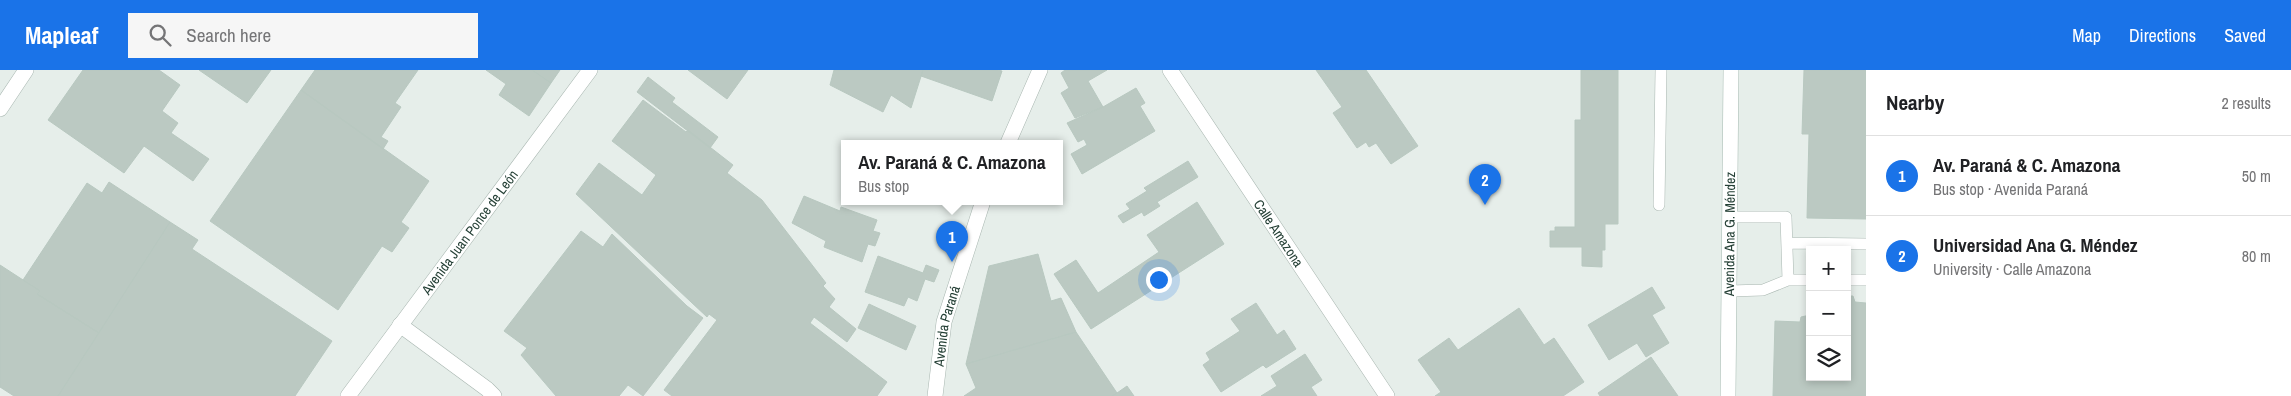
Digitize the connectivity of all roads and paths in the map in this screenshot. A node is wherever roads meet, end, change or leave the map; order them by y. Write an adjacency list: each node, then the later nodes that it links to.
1 (26, 70): 7 (street)
2 (590, 70): 19 (street, Avenida Juan Ponce de León)
3 (1040, 70): 8 (street)
4 (1170, 70): 23 (street, Calle Amazona)
5 (1661, 70): 10 (lane)
6 (1731, 70): 11 (street, Avenida Ana G. Méndez)
7 (0, 109)
8 (1009, 140)
9 (983, 205): 22 (street, Avenida Paraná)
10 (1659, 205)
11 (1730, 217): 12 (lane); 18 (street, Avenida Ana G. Méndez)
12 (1788, 243): 13 (lane); 14 (lane)
13 (1866, 244)
14 (1788, 280): 15 (lane); 18 (lane)
15 (1806, 280)
16 (1851, 280): 17 (lane)
17 (1866, 280)
18 (1730, 291): 24 (street, Avenida Ana G. Méndez)
19 (400, 325): 20 (street, Avenida Juan Ponce de León); 21 (street)
20 (348, 396)
21 (494, 396)
22 (935, 396)
23 (1387, 396)
24 (1728, 396)

